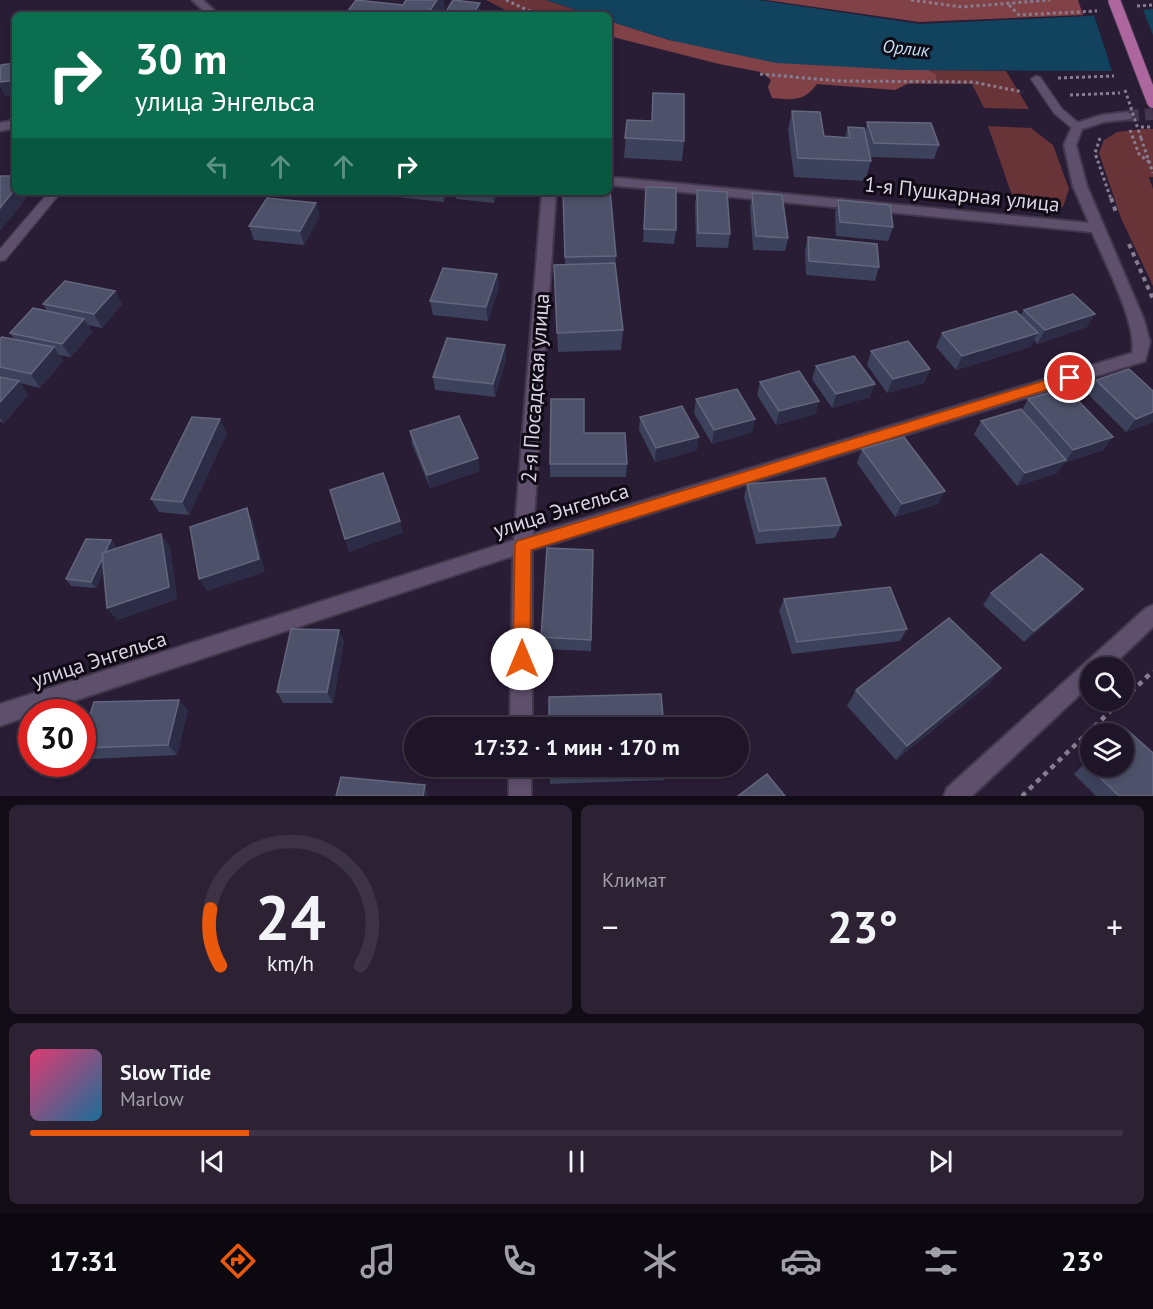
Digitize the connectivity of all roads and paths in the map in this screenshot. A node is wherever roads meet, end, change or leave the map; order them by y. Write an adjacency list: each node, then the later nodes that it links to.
1 (197, 0): 10 (street)
2 (506, 0): 11 (path)
3 (911, 0): 6 (path)
4 (1050, 0): 6 (path)
5 (1114, 0): 17 (main road, bridge)
6 (1009, 4): 9 (path)
7 (1153, 5): 8 (path)
8 (1131, 7)
9 (1099, 10)
10 (211, 12)
11 (531, 12)
12 (760, 74): 16 (path)
13 (1114, 76): 14 (path)
14 (1036, 79): 16 (lane)
15 (1120, 93): 16 (path)
16 (1048, 96): 19 (lane)
17 (1153, 102)
18 (1126, 124): 19 (street); 20 (path); 23 (path)
19 (1077, 127): 29 (street)
20 (1153, 127)
21 (1107, 134): 28 (path)
22 (1141, 138): 23 (path)
23 (1149, 162): 24 (path)
24 (1153, 173)
25 (612, 181): 29 (street, 1-я Пушкарная улица)
26 (52, 195): 31 (lane)
27 (549, 195): 33 (street, 2-я Посадская улица)
28 (1118, 218)
29 (1096, 228): 33 (street, улица Энгельса)
30 (1127, 238): 32 (path)
31 (0, 258)
32 (1153, 299)
33 (523, 545): 40 (street, улица Энгельса); 41 (street, 2-я Посадская улица)
34 (1153, 614): 35 (street)
35 (1107, 657)
36 (1153, 671): 38 (path)
37 (1080, 681): 44 (street)
38 (1134, 689)
39 (1111, 711): 45 (path)
40 (0, 715)
41 (521, 717)
42 (520, 777): 43 (street)
43 (520, 796)
44 (955, 796)
45 (1022, 796)

